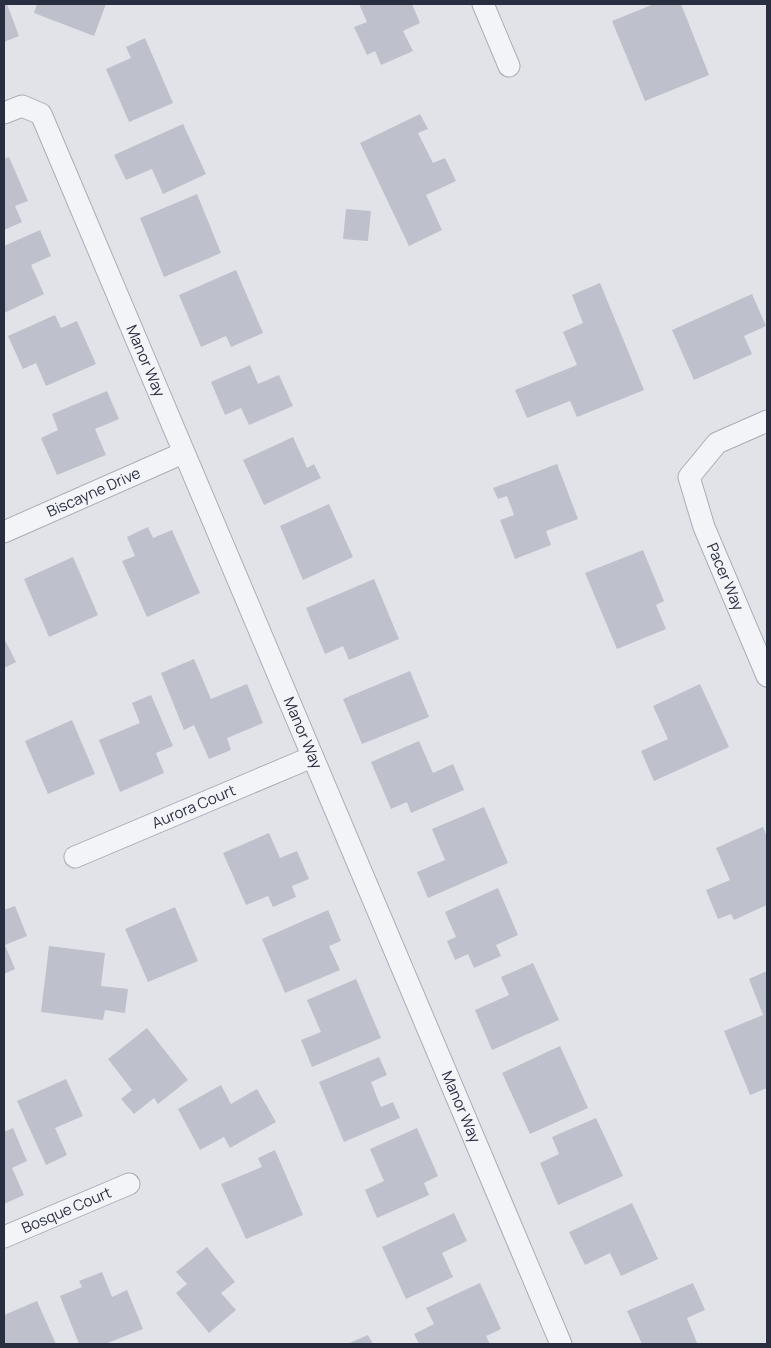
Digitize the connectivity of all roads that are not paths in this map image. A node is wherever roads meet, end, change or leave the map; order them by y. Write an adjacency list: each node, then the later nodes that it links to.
1 (483, 4): 2 (street)
2 (509, 66)
3 (4, 113): 5 (street, Manor Way)
4 (767, 421): 7 (street, Pacer Way)
5 (183, 453): 6 (street, Biscayne Drive); 8 (street, Manor Way)
6 (4, 532)
7 (767, 676)
8 (312, 757): 9 (street, Aurora Court); 12 (street, Manor Way)
9 (75, 857)
10 (130, 1184): 11 (street, Bosque Court)
11 (4, 1237)
12 (561, 1344)

